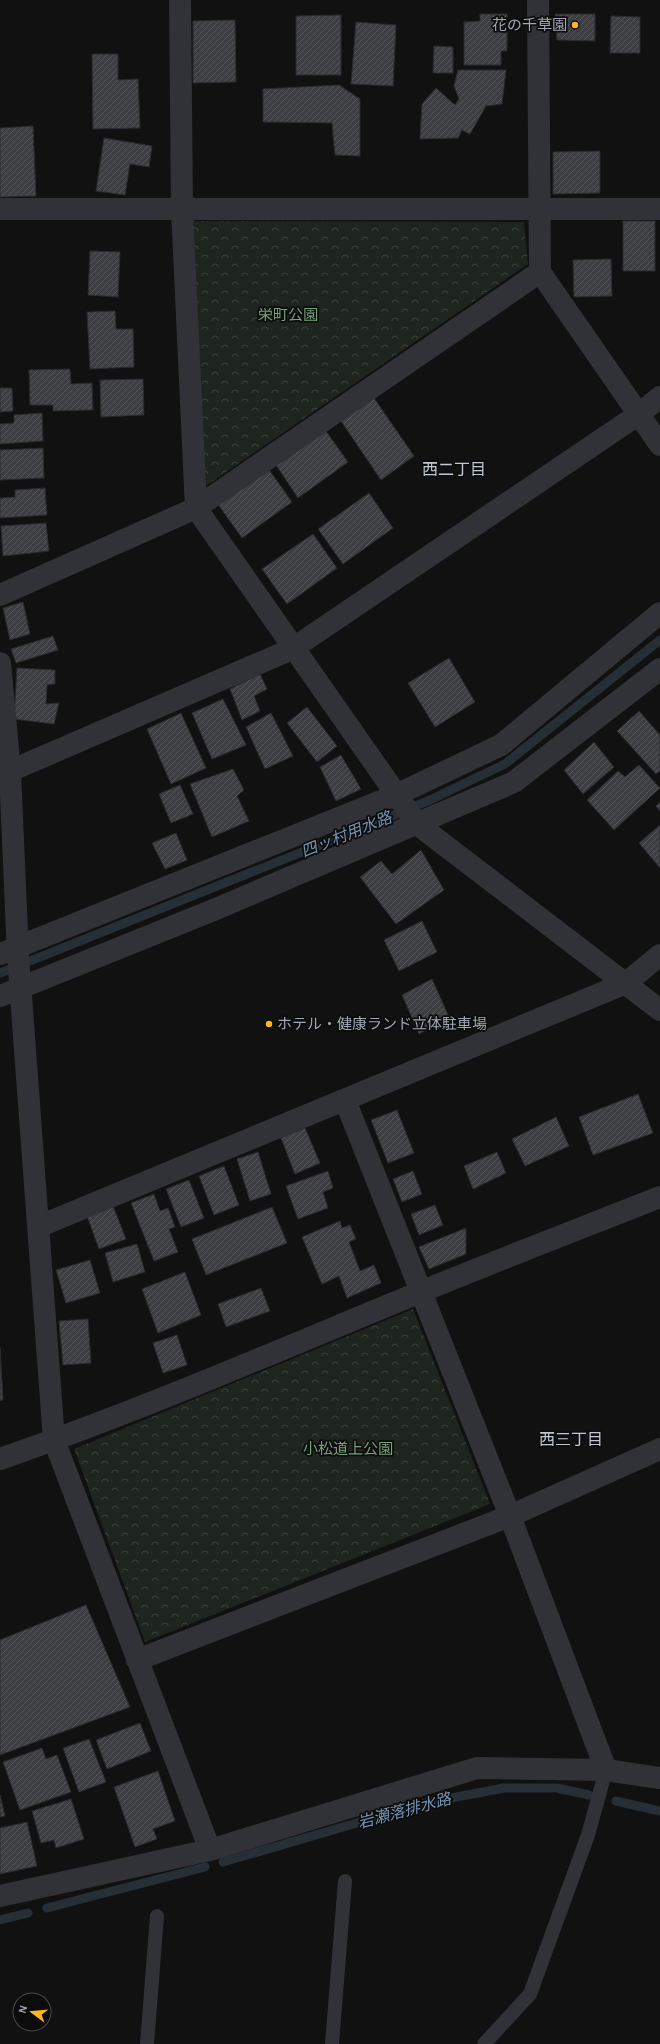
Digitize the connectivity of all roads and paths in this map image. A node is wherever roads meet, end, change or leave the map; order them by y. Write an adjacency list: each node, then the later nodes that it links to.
1 (180, 0): 5 (street)
2 (538, 0): 6 (street)
3 (0, 209): 5 (street)
4 (660, 209): 6 (street)
5 (182, 210): 6 (street); 11 (street)
6 (540, 210): 7 (street)
7 (540, 272): 9 (street); 11 (street)
8 (660, 398): 9 (street)
9 (638, 414): 10 (street); 14 (street)
10 (660, 445)
11 (196, 508): 12 (street); 14 (street)
12 (0, 595)
13 (660, 613): 18 (street)
14 (292, 649): 17 (street); 18 (street)
15 (0, 663): 17 (street)
16 (660, 669): 18 (street)
17 (5, 772): 20 (street)
18 (406, 809): 20 (street); 20 (street); 21 (street)
19 (660, 955): 21 (street)
20 (15, 963): 22 (street); 26 (street)
21 (626, 983): 23 (street); 24 (street)
22 (0, 996)
23 (660, 1010)
24 (345, 1100): 26 (street); 27 (street)
25 (660, 1197): 27 (street)
26 (40, 1226): 28 (street)
27 (420, 1292): 28 (street); 31 (street)
28 (54, 1440): 30 (street); 32 (street)
29 (660, 1449): 31 (street)
30 (0, 1459)
31 (510, 1516): 32 (street); 33 (street)
32 (137, 1660): 35 (street)
33 (606, 1770): 34 (street); 35 (street); 41 (lane)
34 (660, 1778)
35 (210, 1850): 37 (street)
36 (345, 1881): 40 (lane)
37 (0, 1896)
38 (157, 1916): 39 (lane)
39 (147, 2044)
40 (332, 2044)
41 (484, 2044)

